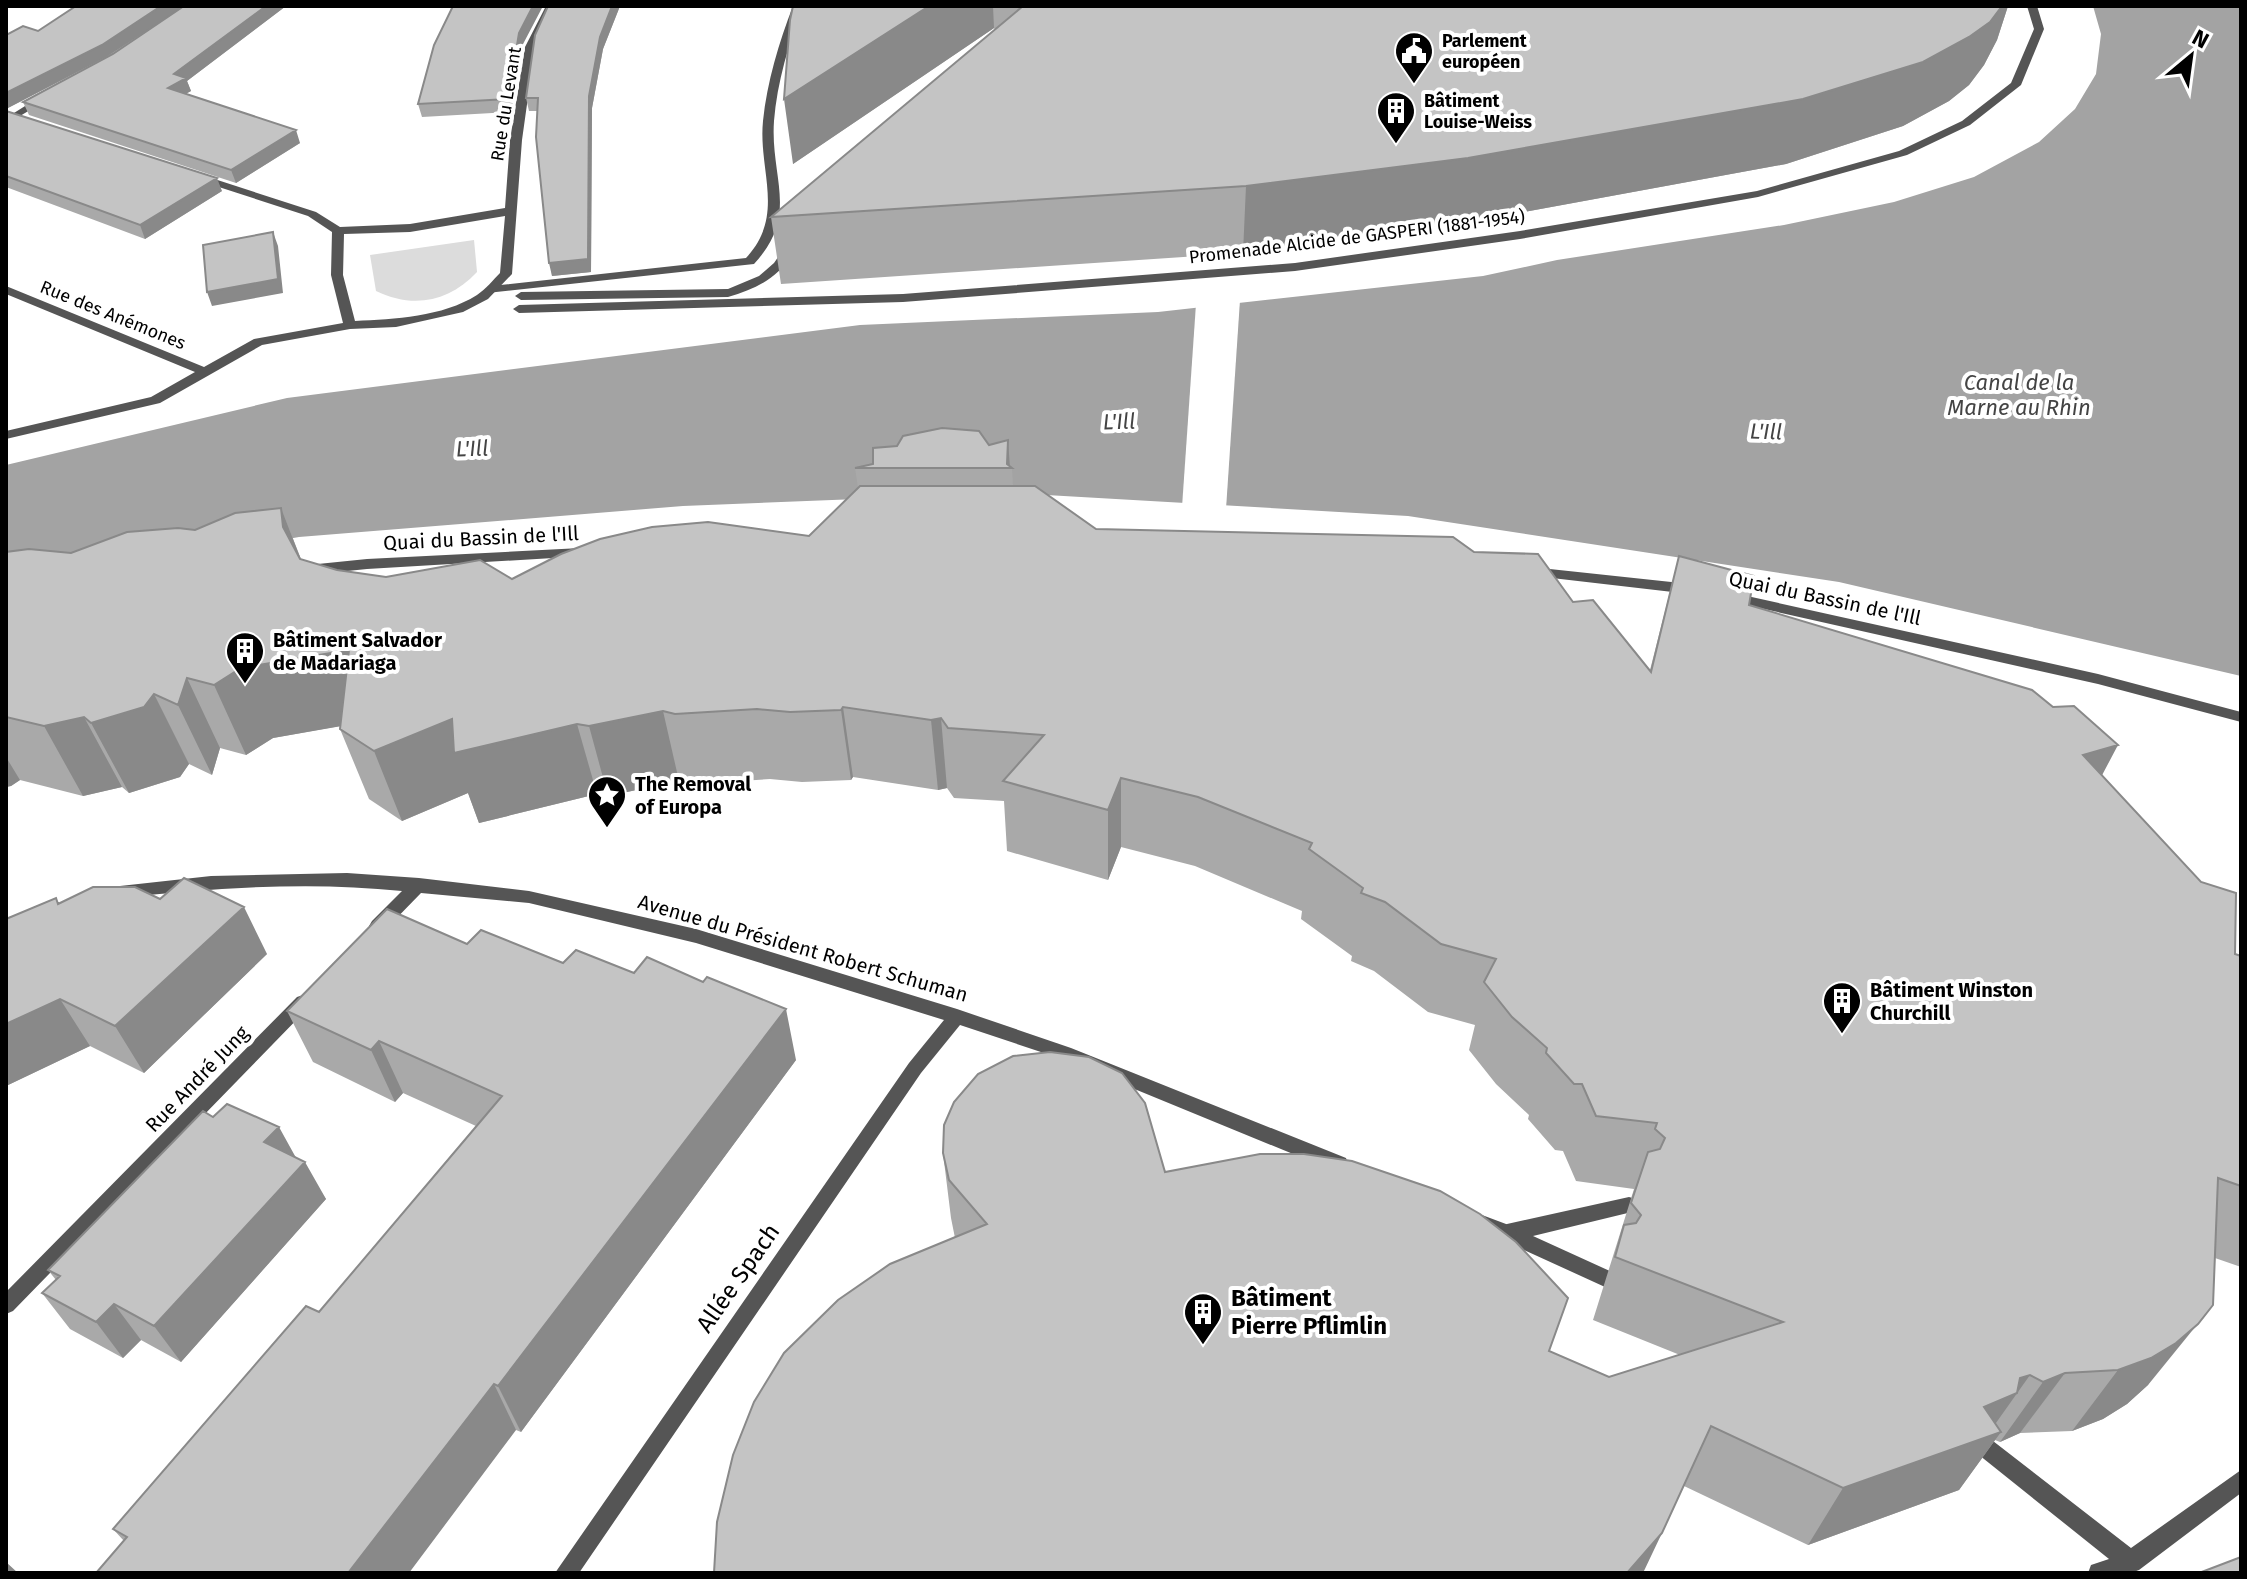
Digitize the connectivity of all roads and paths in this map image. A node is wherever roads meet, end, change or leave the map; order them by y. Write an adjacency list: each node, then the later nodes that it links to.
1 (551, 6): 8 (street, Rue du Levant)
2 (798, 6): 9 (street)
3 (2032, 6): 13 (street, Promenade Alcide de GASPERI (1881-1954))
4 (61, 89): 5 (street)
5 (8, 116): 6 (street)
6 (26, 122)
7 (187, 173): 10 (street)
8 (511, 211): 10 (street); 12 (street, Rue du Levant)
9 (775, 221): 12 (street); 12 (street)
10 (338, 231): 14 (street)
11 (6, 290): 15 (street, Rue des Anémones)
12 (487, 293): 14 (street)
13 (519, 309)
14 (350, 325): 15 (street)
15 (205, 372): 16 (street)
16 (6, 435)
17 (594, 553): 19 (street, Quai du Bassin de l'Ill)
18 (1517, 571): 20 (street, Quai du Bassin de l'Ill)
19 (293, 572)
20 (2241, 717)
21 (419, 884): 22 (street, Avenue du Président Robert Schuman); 23 (street); 25 (street, Avenue du Président Robert Schuman)
22 (100, 895)
23 (363, 941)
24 (318, 986): 31 (street, Rue André Jung)
25 (957, 1016): 26 (street, Avenue du Président Robert Schuman); 35 (street, Allée Spach)
26 (1363, 1174)
27 (1629, 1205): 29 (street)
28 (1464, 1215): 29 (street)
29 (1507, 1233): 30 (street)
30 (1605, 1278)
31 (6, 1305)
32 (1986, 1448): 34 (street)
33 (2241, 1480): 34 (street)
34 (2131, 1562): 36 (street)
35 (566, 1573)
36 (2099, 1573)

